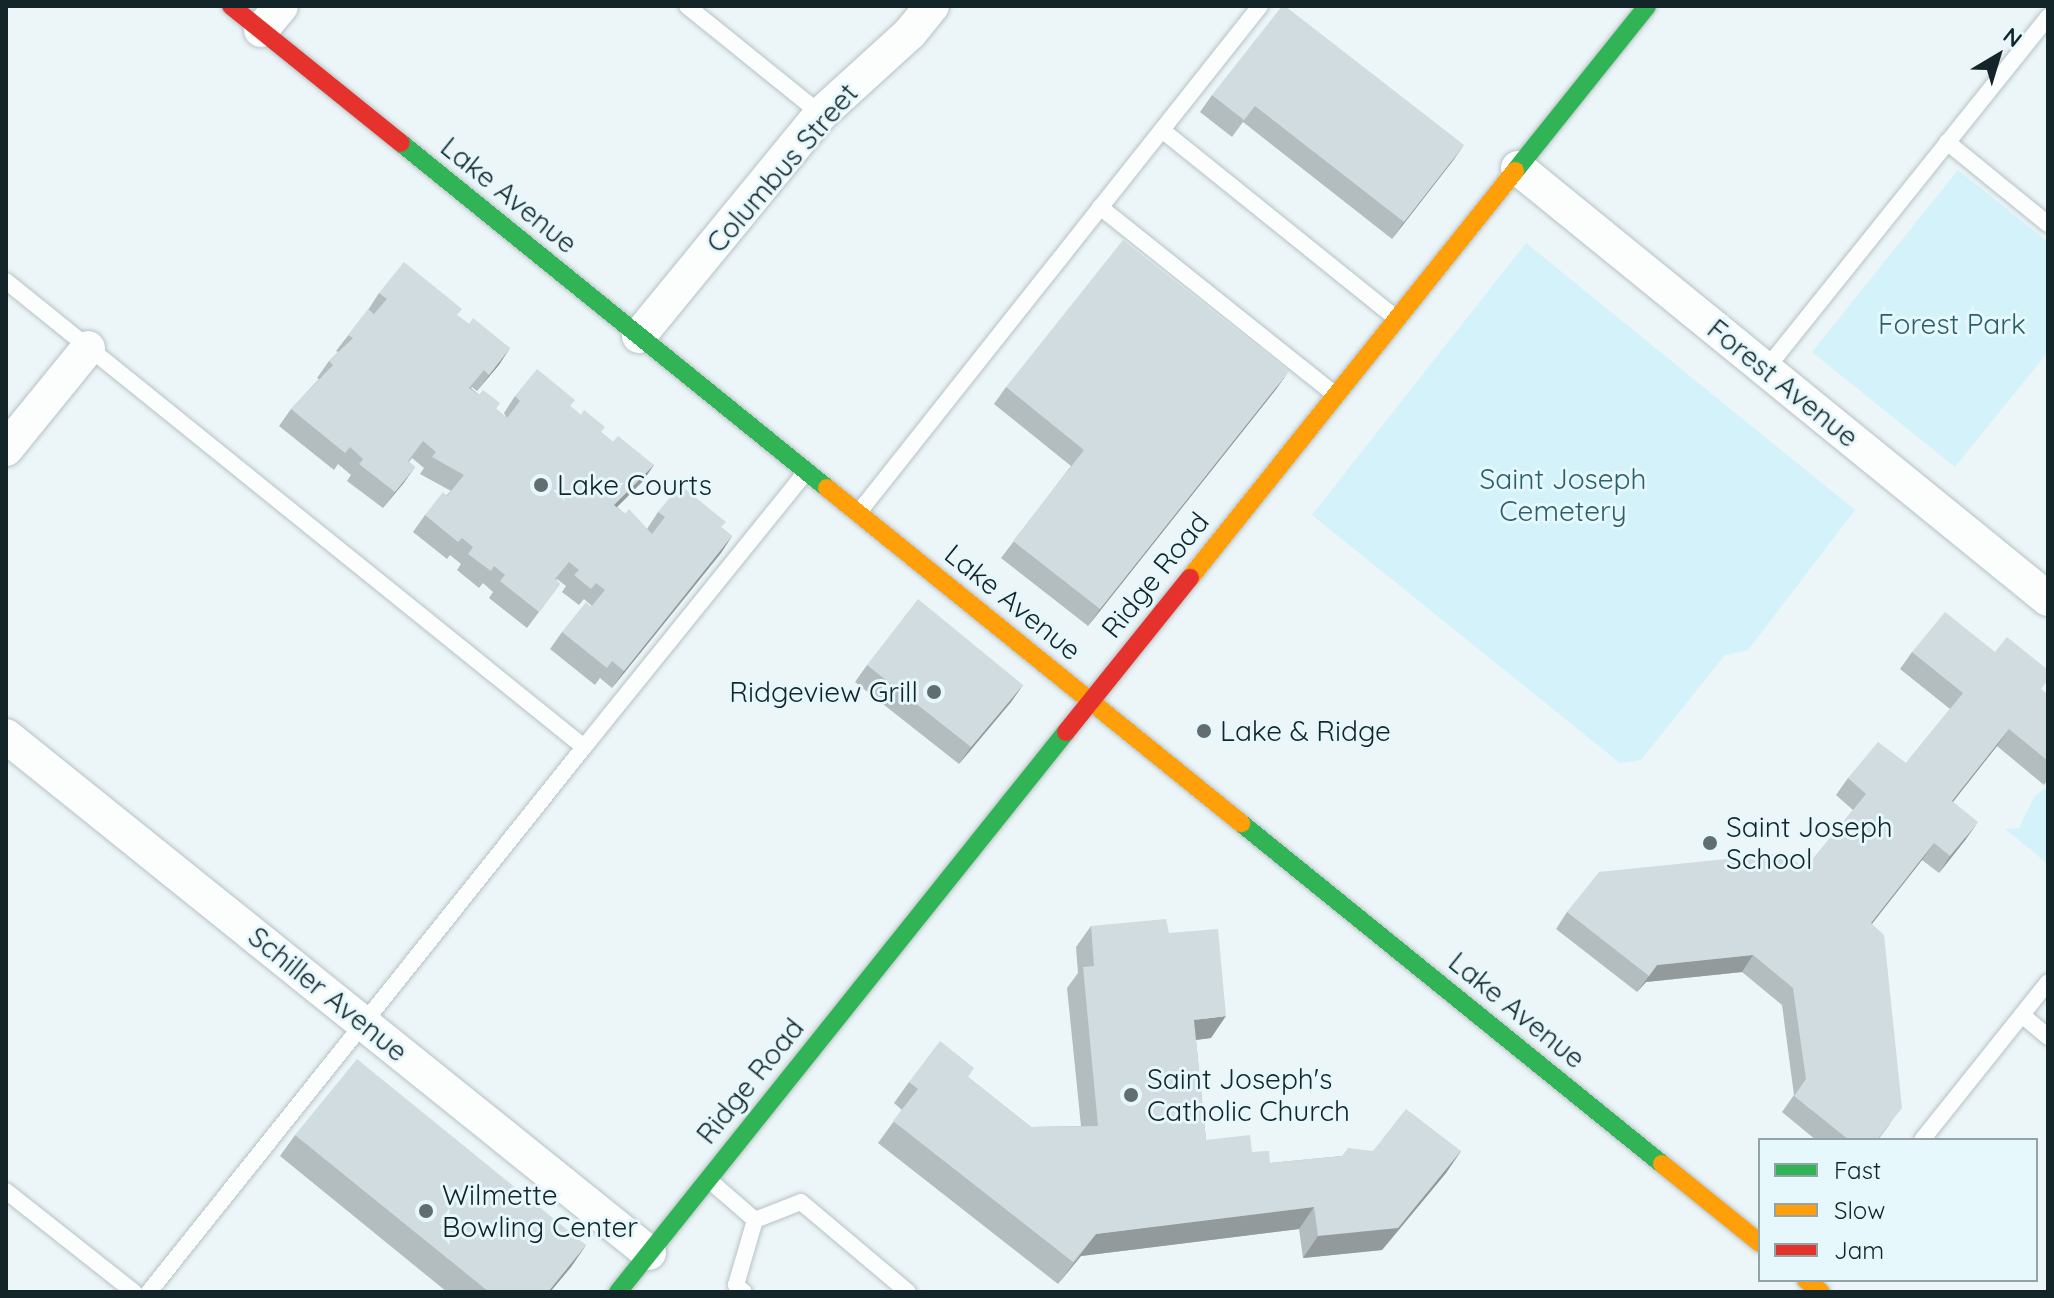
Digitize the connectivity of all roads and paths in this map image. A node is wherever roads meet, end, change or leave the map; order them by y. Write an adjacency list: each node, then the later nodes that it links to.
1 (231, 6): 7 (main road, Lake Avenue)
2 (687, 6): 8 (lane)
3 (932, 6): 8 (street, Columbus Street)
4 (1260, 6): 9 (lane)
5 (1647, 6): 11 (main road, Ridge Road)
6 (2048, 17): 10 (lane)
7 (271, 18): 16 (main road, Lake Avenue)
8 (821, 114): 16 (street, Columbus Street)
9 (1162, 130): 12 (lane); 15 (lane)
10 (1947, 142): 13 (lane); 18 (lane)
11 (1518, 168): 15 (main road, Ridge Road); 18 (street, Forest Avenue)
12 (1100, 207): 19 (lane); 22 (lane)
13 (2048, 224)
14 (6, 281): 17 (lane)
15 (1397, 319): 19 (main road, Ridge Road)
16 (639, 336): 21 (main road, Lake Avenue)
17 (88, 348): 20 (street); 26 (lane)
18 (1766, 369): 23 (street, Forest Avenue)
19 (1336, 396): 24 (main road, Ridge Road)
20 (6, 449)
21 (806, 471): 22 (main road, Lake Avenue); 26 (lane)
22 (858, 513): 24 (main road, Lake Avenue)
23 (2048, 599)
24 (1091, 701): 32 (main road, Ridge Road); 35 (main road, Lake Avenue)
25 (6, 736): 29 (street, Schiller Avenue)
26 (584, 747): 29 (lane)
27 (2048, 982): 28 (lane)
28 (2022, 1015): 30 (lane); 31 (lane)
29 (363, 1023): 36 (street, Schiller Avenue); 38 (lane)
30 (2048, 1037)
31 (1924, 1138)
32 (708, 1179): 34 (lane); 36 (main road, Ridge Road)
33 (6, 1191): 37 (lane)
34 (755, 1220): 40 (lane); 41 (lane)
35 (1758, 1241)
36 (649, 1253): 39 (main road, Ridge Road)
37 (134, 1292)
38 (149, 1292)
39 (618, 1292)
40 (744, 1292)
41 (908, 1292)

